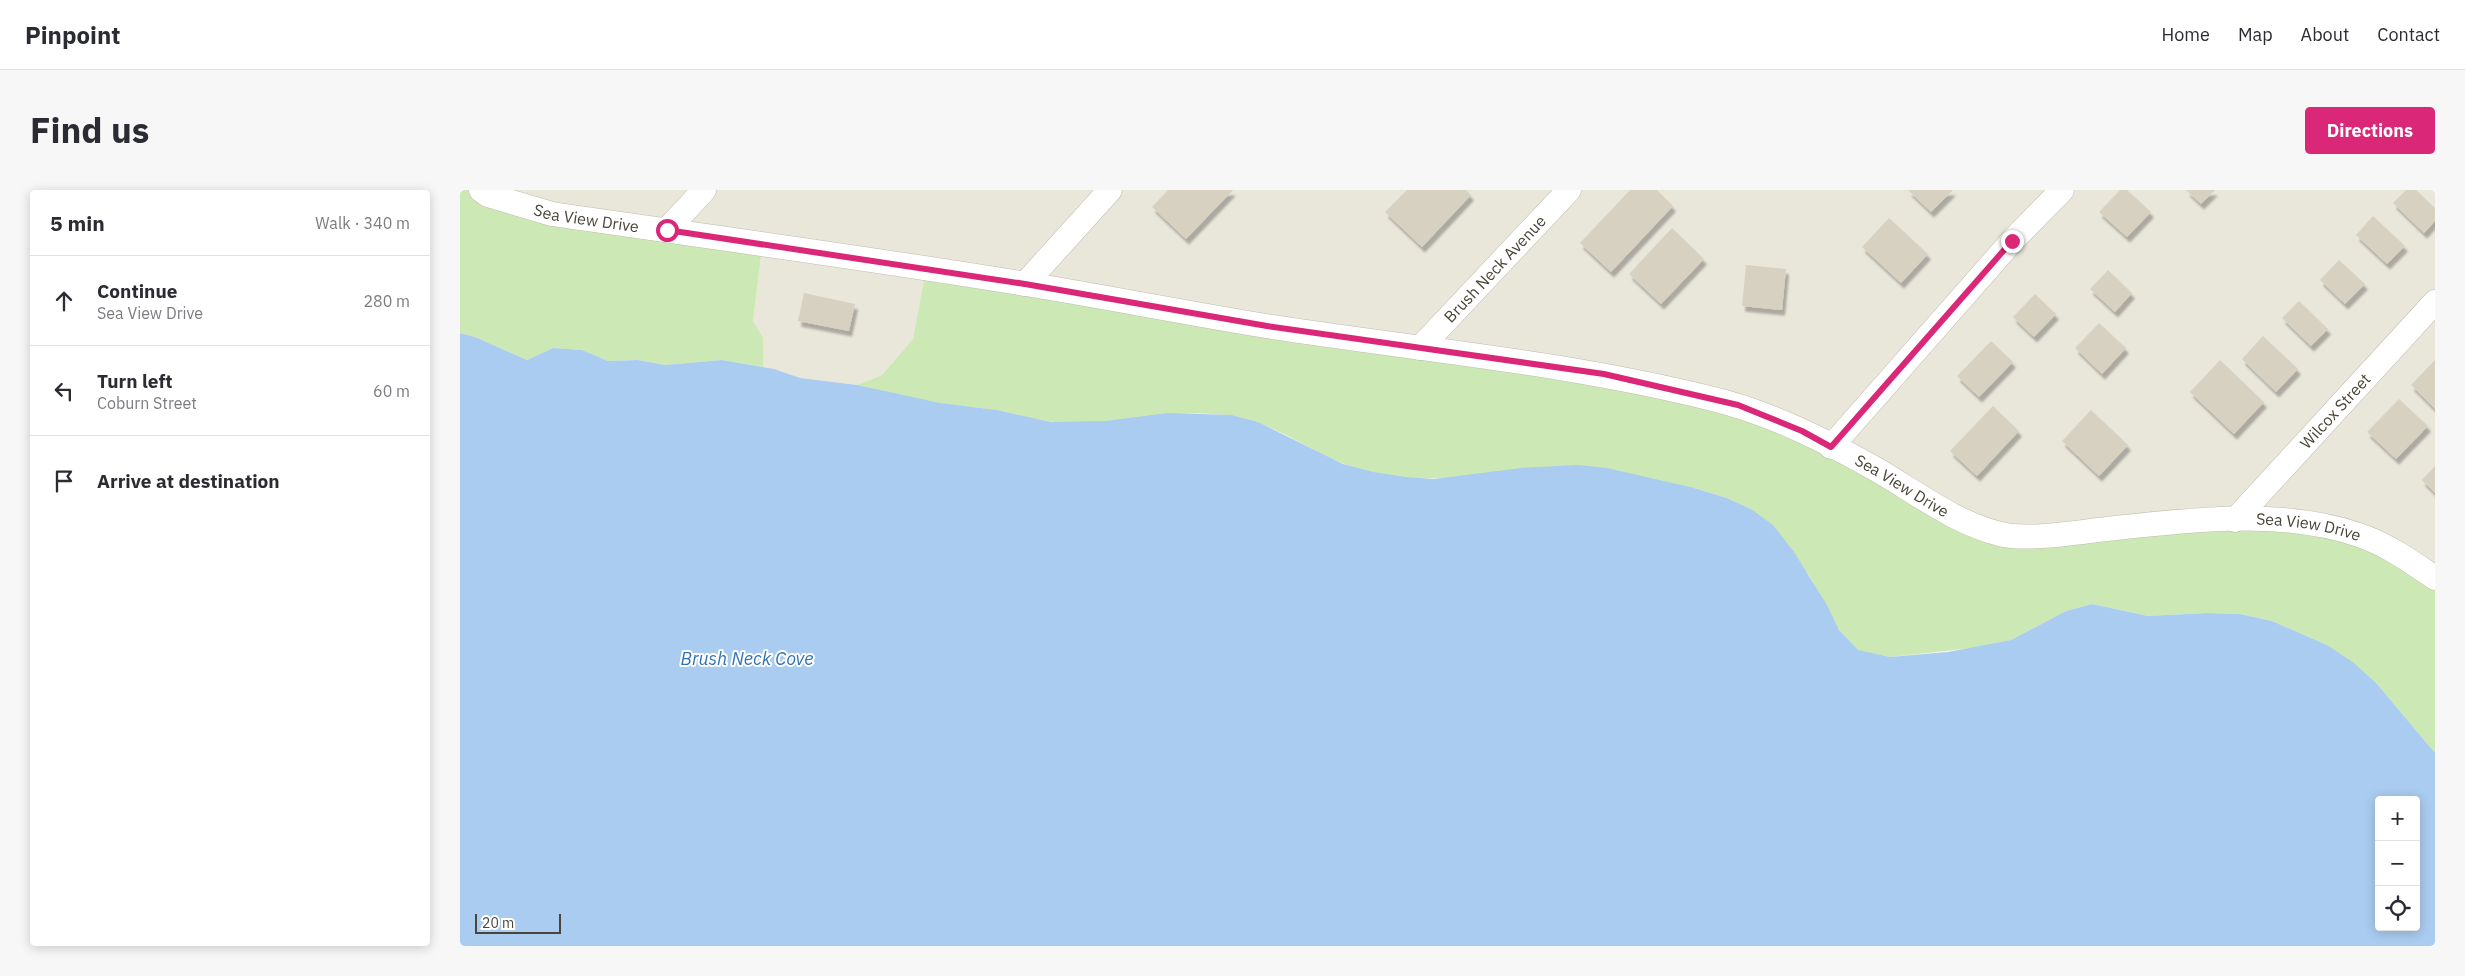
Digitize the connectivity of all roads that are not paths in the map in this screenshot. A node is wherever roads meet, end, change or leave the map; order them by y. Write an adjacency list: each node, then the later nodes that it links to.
1 (481, 190): 6 (street, Sea View Drive)
2 (704, 190): 6 (street)
3 (1110, 190): 7 (street)
4 (1569, 190): 9 (street, Brush Neck Avenue)
5 (2062, 190): 10 (street)
6 (667, 230): 7 (street, Sea View Drive)
7 (1025, 284): 9 (street, Sea View Drive)
8 (2435, 302): 11 (street, Wilcox Street)
9 (1420, 348): 10 (street, Sea View Drive)
10 (1831, 447): 11 (street, Sea View Drive)
11 (2235, 520): 12 (street, Sea View Drive)
12 (2435, 578)

